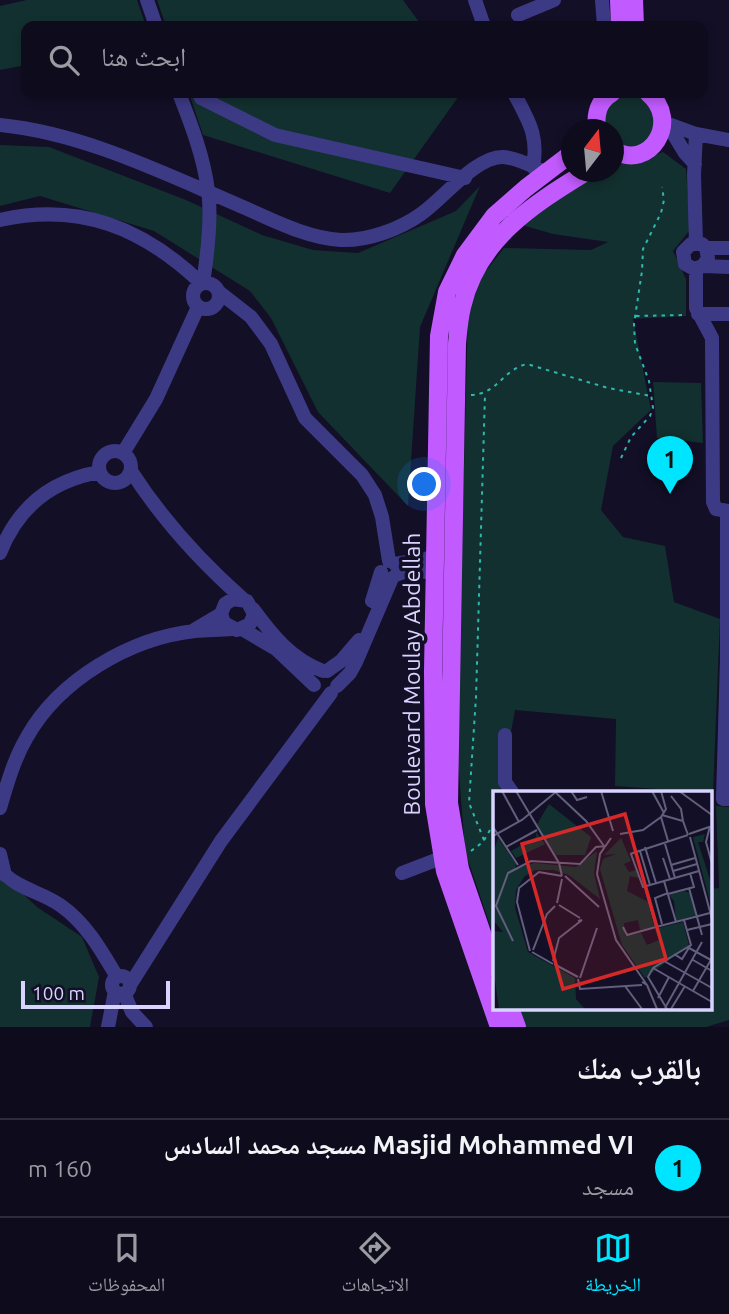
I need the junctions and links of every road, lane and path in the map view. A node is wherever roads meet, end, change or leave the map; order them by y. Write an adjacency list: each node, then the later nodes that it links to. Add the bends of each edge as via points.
1 (147, 0): 8 (street)
2 (475, 0): 9 (street)
3 (554, 0): 7 (street)
4 (602, 0): 10 (street)
5 (619, 0): 11 (main road)
6 (634, 0): 12 (main road)
7 (518, 15)
8 (154, 21)
9 (483, 21)
10 (604, 21)
11 (620, 21)
12 (635, 21)
13 (181, 98): 29 (street)
14 (201, 98): 26 (street, via 275,135)
15 (517, 98): 25 (street, via 531,125)
16 (604, 98): 18 (main road)
17 (653, 98): 20 (main road)
18 (596, 119)
19 (0, 125): 29 (street, via 67,138)
20 (676, 132): 21 (street); 22 (main road, via 636,154); 24 (street); 24 (street)
21 (729, 140)
22 (624, 153)
23 (561, 159): 25 (main road, Boulevard Moulay Abdellah)
24 (695, 164): 31 (street)
25 (540, 170): 26 (street, via 501,157 483,162); 49 (main road, Boulevard Moulay Abdellah, via 494,216 465,255 447,292 439,336)
26 (465, 177): 29 (street, via 395,229 342,240 304,233)
27 (571, 182): 40 (main road, Boulevard Moulay Abdellah, via 513,221 476,269 461,309)
28 (662, 187): 38 (path, via 662,213 643,249)
29 (209, 192): 35 (street)
30 (0, 220): 35 (street, via 59,213 105,221 156,246)
31 (701, 245): 32 (street); 33 (street, via 708,258); 33 (street, via 686,247 683,256 685,264)
32 (729, 248)
33 (699, 267): 34 (street); 36 (street)
34 (729, 267)
35 (208, 290): 42 (street, via 210,309 198,307 156,399); 50 (street, via 251,317 271,344 305,418 362,475 382,517)
36 (698, 314): 37 (street); 38 (path); 46 (street, via 712,338 713,502 716,509)
37 (729, 314)
38 (635, 316): 41 (path, via 635,344)
39 (485, 394): 40 (path); 41 (path, via 507,374 527,365); 64 (path, via 469,803)
40 (456, 395): 70 (main road, Boulevard Moulay Abdellah, via 449,803 460,869)
41 (652, 397): 43 (path, via 650,416 631,437)
42 (122, 453): 44 (street, via 107,453 100,461); 45 (street, via 129,458)
43 (621, 458)
44 (100, 472): 45 (street, via 106,480); 47 (street, via 76,476 42,495 15,523)
45 (125, 477): 51 (street)
46 (728, 511): 48 (street)
47 (0, 553)
48 (728, 560): 59 (street)
49 (435, 566): 50 (street); 67 (main road, Boulevard Moulay Abdellah, via 432,780)
50 (391, 570): 56 (street, via 358,642); 57 (street, via 350,673)
51 (213, 573): 52 (street); 53 (street)
52 (248, 604): 53 (street, via 233,599); 54 (street, via 253,619); 56 (street, via 294,656)
53 (223, 609): 54 (street, via 224,623); 55 (street)
54 (237, 629): 55 (street); 57 (street, via 276,649)
55 (193, 631): 62 (street, via 121,654 67,688 28,735)
56 (325, 671): 57 (street, via 316,674); 57 (street, via 335,675)
57 (325, 689): 71 (street, via 311,722 221,841 142,967)
58 (505, 735): 60 (street, via 505,782)
59 (727, 735): 61 (street)
60 (511, 791)
61 (721, 799)
62 (0, 808)
63 (493, 826): 64 (path)
64 (484, 840): 66 (path)
65 (0, 854): 68 (street)
66 (466, 854)
67 (441, 858): 69 (street); 75 (main road, Boulevard Moulay Abdellah)
68 (2, 872): 71 (street, via 18,885 59,904 79,921)
69 (402, 873)
70 (493, 962)
71 (121, 984): 73 (street); 74 (street, via 132,1012)
72 (511, 1010): 76 (main road)
73 (108, 1027)
74 (146, 1027)
75 (499, 1027)
76 (517, 1027)

